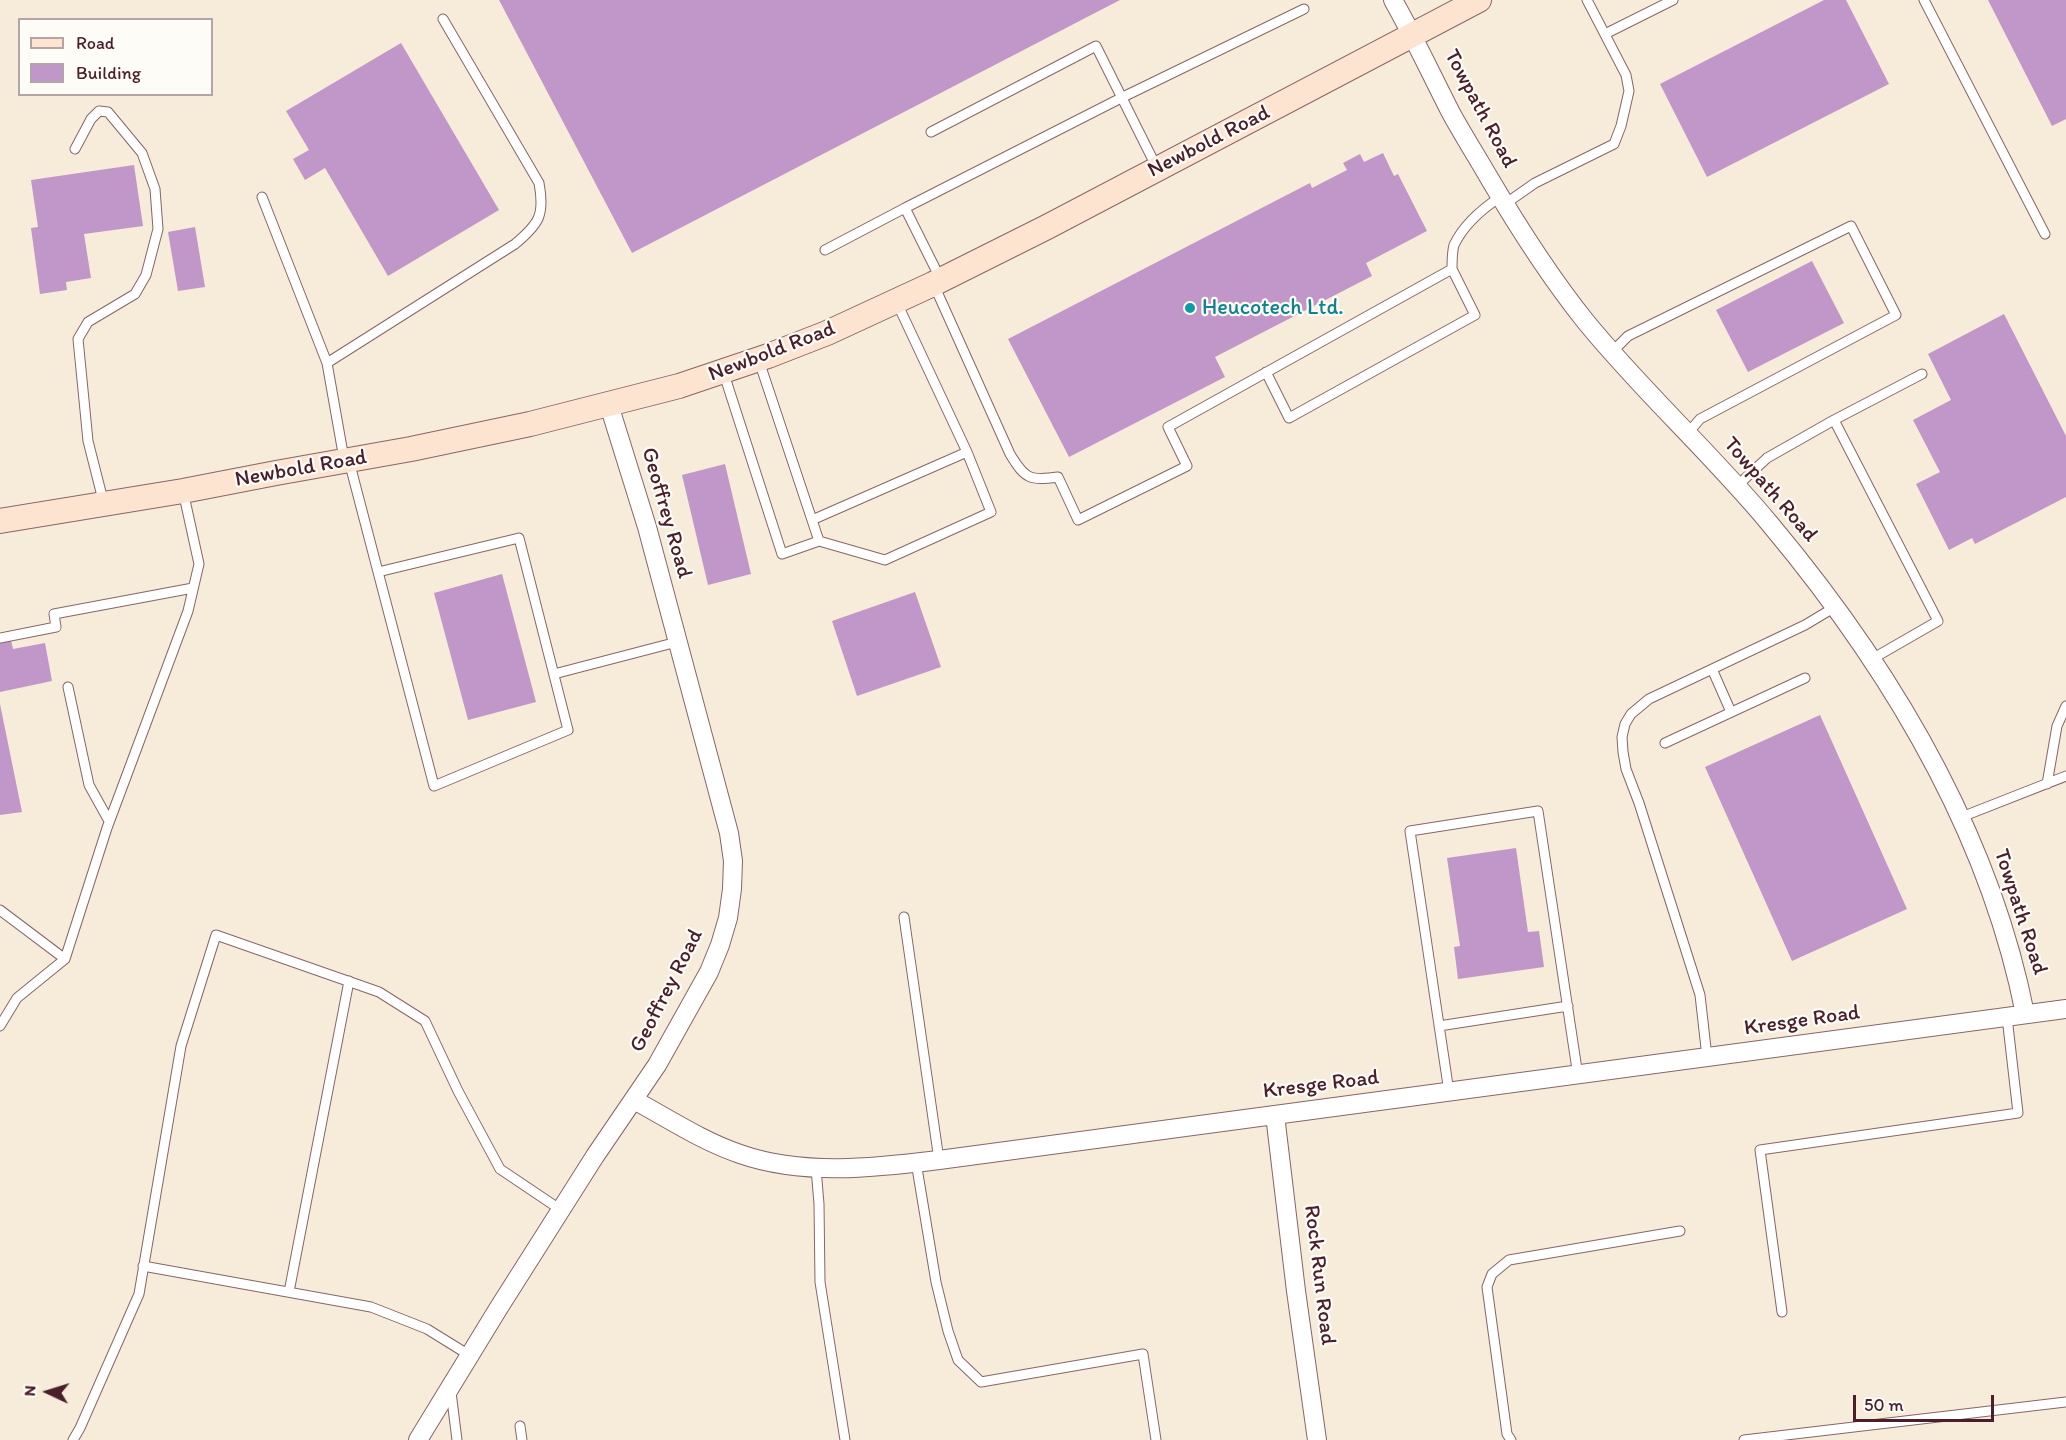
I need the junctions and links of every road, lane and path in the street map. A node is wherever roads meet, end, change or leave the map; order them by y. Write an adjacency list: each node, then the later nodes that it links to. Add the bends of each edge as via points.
1 (1393, 0): 8 (street, Towpath Road)
2 (1479, 0): 8 (main road, Newbold Road)
3 (1587, 0): 9 (lane)
4 (1673, 0): 9 (lane)
5 (1924, 0): 17 (lane)
6 (1304, 9): 10 (lane)
7 (443, 19): 24 (lane, via 539,183 543,201 540,217 515,244)
8 (1413, 34): 13 (main road, Newbold Road); 15 (street, Towpath Road, via 1452,115)
9 (1605, 34): 15 (lane, via 1626,75 1629,91 1614,144)
10 (1123, 97): 11 (lane, via 1096,46); 13 (lane); 16 (lane)
11 (931, 132)
12 (75, 149): 35 (lane, via 91,119 99,111 108,112 142,153 155,189 158,229 146,275 135,294 88,322 78,339 88,441)
13 (1158, 168): 20 (main road, Newbold Road)
14 (261, 197): 24 (lane)
15 (1502, 200): 19 (lane, via 1484,208 1464,228 1453,247); 22 (street, Towpath Road, via 1551,277)
16 (905, 208): 18 (lane); 20 (lane)
17 (2045, 234)
18 (825, 250)
19 (1452, 269): 26 (lane); 26 (lane, via 1475,315 1289,418)
20 (938, 282): 21 (main road, Newbold Road); 26 (lane, via 1010,454 1028,476 1038,480 1058,477 1078,520 1187,466 1168,427)
21 (896, 302): 23 (main road, Newbold Road); 31 (lane)
22 (1612, 352): 30 (street, Towpath Road); 30 (lane, via 1628,336 1851,226 1896,315 1700,419)
23 (759, 359): 25 (main road, Newbold Road); 36 (lane)
24 (327, 363): 32 (lane)
25 (723, 371): 28 (main road, Newbold Road); 38 (lane, via 782,554)
26 (1266, 372)
27 (1922, 374): 29 (lane)
28 (609, 405): 32 (main road, Newbold Road); 43 (street, Geoffrey Road)
29 (1834, 420): 33 (lane, via 1767,458); 44 (lane, via 1938,621)
30 (1688, 433): 33 (street, Towpath Road)
31 (967, 452): 36 (lane); 38 (lane, via 991,512 885,560)
32 (347, 461): 34 (main road, Newbold Road); 39 (lane)
33 (1737, 486): 41 (street, Towpath Road)
34 (183, 492): 35 (main road, Newbold Road); 40 (lane, via 199,564)
35 (104, 504): 37 (main road, Newbold Road)
36 (812, 520): 38 (lane)
37 (0, 521)
38 (819, 540)
39 (378, 572): 46 (lane, via 519,538); 46 (lane, via 434,786 568,730)
40 (193, 588): 42 (lane, via 54,614 56,627); 55 (lane, via 188,612)
41 (1835, 607): 44 (street, Towpath Road); 45 (lane)
42 (0, 638)
43 (678, 642): 46 (lane); 69 (street, Geoffrey Road, via 729,833 732,890 728,918 709,972)
44 (1872, 659): 54 (street, Towpath Road, via 1940,776)
45 (1712, 669): 50 (lane); 66 (lane, via 1639,706 1631,714 1622,737 1626,770 1700,995)
46 (554, 674)
47 (1805, 678): 50 (lane)
48 (68, 687): 55 (lane, via 89,785)
49 (2066, 706): 53 (lane, via 2057,726)
50 (1731, 712): 51 (lane)
51 (1665, 743)
52 (2066, 776): 53 (lane)
53 (2047, 784): 54 (lane)
54 (1959, 818): 62 (street, Towpath Road, via 1996,903)
55 (109, 821): 58 (lane)
56 (0, 910): 58 (lane)
57 (904, 917): 71 (lane)
58 (65, 959): 64 (lane, via 17,998)
59 (349, 981): 74 (lane, via 379,992 425,1021 500,1169); 76 (lane, via 216,935 181,1046); 77 (lane)
60 (1568, 1006): 65 (lane); 65 (lane, via 1538,811 1410,831); 67 (lane)
61 (2066, 1009): 62 (street, Kresge Road)
62 (2025, 1014): 63 (street, Kresge Road)
63 (2007, 1017): 66 (street, Kresge Road); 78 (lane, via 2018,1113 1760,1150)
64 (0, 1026)
65 (1439, 1026): 68 (lane)
66 (1707, 1058): 67 (street, Kresge Road)
67 (1578, 1076): 68 (street, Kresge Road)
68 (1449, 1092): 70 (street, Kresge Road)
69 (634, 1100): 73 (street, Kresge Road, via 740,1155); 74 (street, Geoffrey Road)
70 (1275, 1115): 71 (street, Kresge Road); 89 (street, Rock Run Road)
71 (939, 1160): 72 (street, Kresge Road)
72 (916, 1162): 73 (street, Kresge Road); 88 (lane, via 936,1282 958,1360 981,1383 1143,1354)
73 (816, 1168): 87 (lane, via 820,1282)
74 (561, 1210): 79 (street, Geoffrey Road)
75 (1680, 1231): 90 (lane, via 1509,1260 1492,1274 1487,1287 1507,1434)
76 (143, 1266): 77 (lane); 83 (lane, via 139,1294)
77 (289, 1292): 79 (lane, via 371,1307 427,1329)
78 (1782, 1312)
79 (469, 1355): 80 (street, Geoffrey Road)
80 (450, 1386): 84 (street, Geoffrey Road); 85 (lane)
81 (2066, 1402): 91 (lane)
82 (520, 1426): 86 (lane)
83 (72, 1440)
84 (418, 1440)
85 (457, 1440)
86 (522, 1440)
87 (845, 1440)
88 (1156, 1440)
89 (1317, 1440)
90 (1511, 1440)
91 (1744, 1440)

